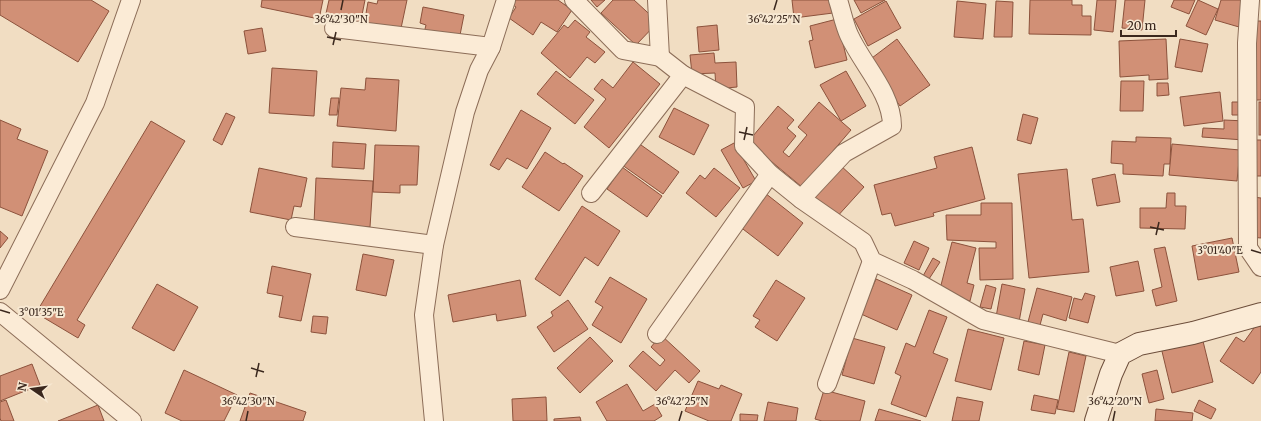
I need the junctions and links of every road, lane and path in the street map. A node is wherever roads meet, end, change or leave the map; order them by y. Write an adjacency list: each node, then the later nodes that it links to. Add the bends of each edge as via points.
1 (131, 0): 18 (street, via 95,103)
2 (506, 0): 8 (street)
3 (574, 0): 9 (street, via 623,50)
4 (657, 0): 9 (street)
5 (838, 0): 13 (street, via 849,36 886,100 892,117 892,126 844,152)
6 (1250, 0): 17 (street, via 1247,43 1248,248)
7 (334, 28): 8 (street)
8 (491, 47): 15 (street, via 479,70 465,112)
9 (660, 57): 10 (street)
10 (682, 75): 11 (street, via 745,107 744,146); 12 (street)
11 (770, 174): 13 (street); 21 (street)
12 (591, 193)
13 (801, 199): 16 (street, via 862,242)
14 (295, 227): 15 (street)
15 (434, 245): 25 (street, via 424,315)
16 (872, 261): 22 (street, via 913,280 983,320); 23 (street)
17 (1261, 267)
18 (0, 290)
19 (0, 312): 24 (street)
20 (1261, 314): 22 (street, via 1193,333 1139,344)
21 (656, 334)
22 (1120, 354): 26 (street)
23 (827, 384)
24 (132, 421)
25 (434, 421)
26 (1096, 421)

